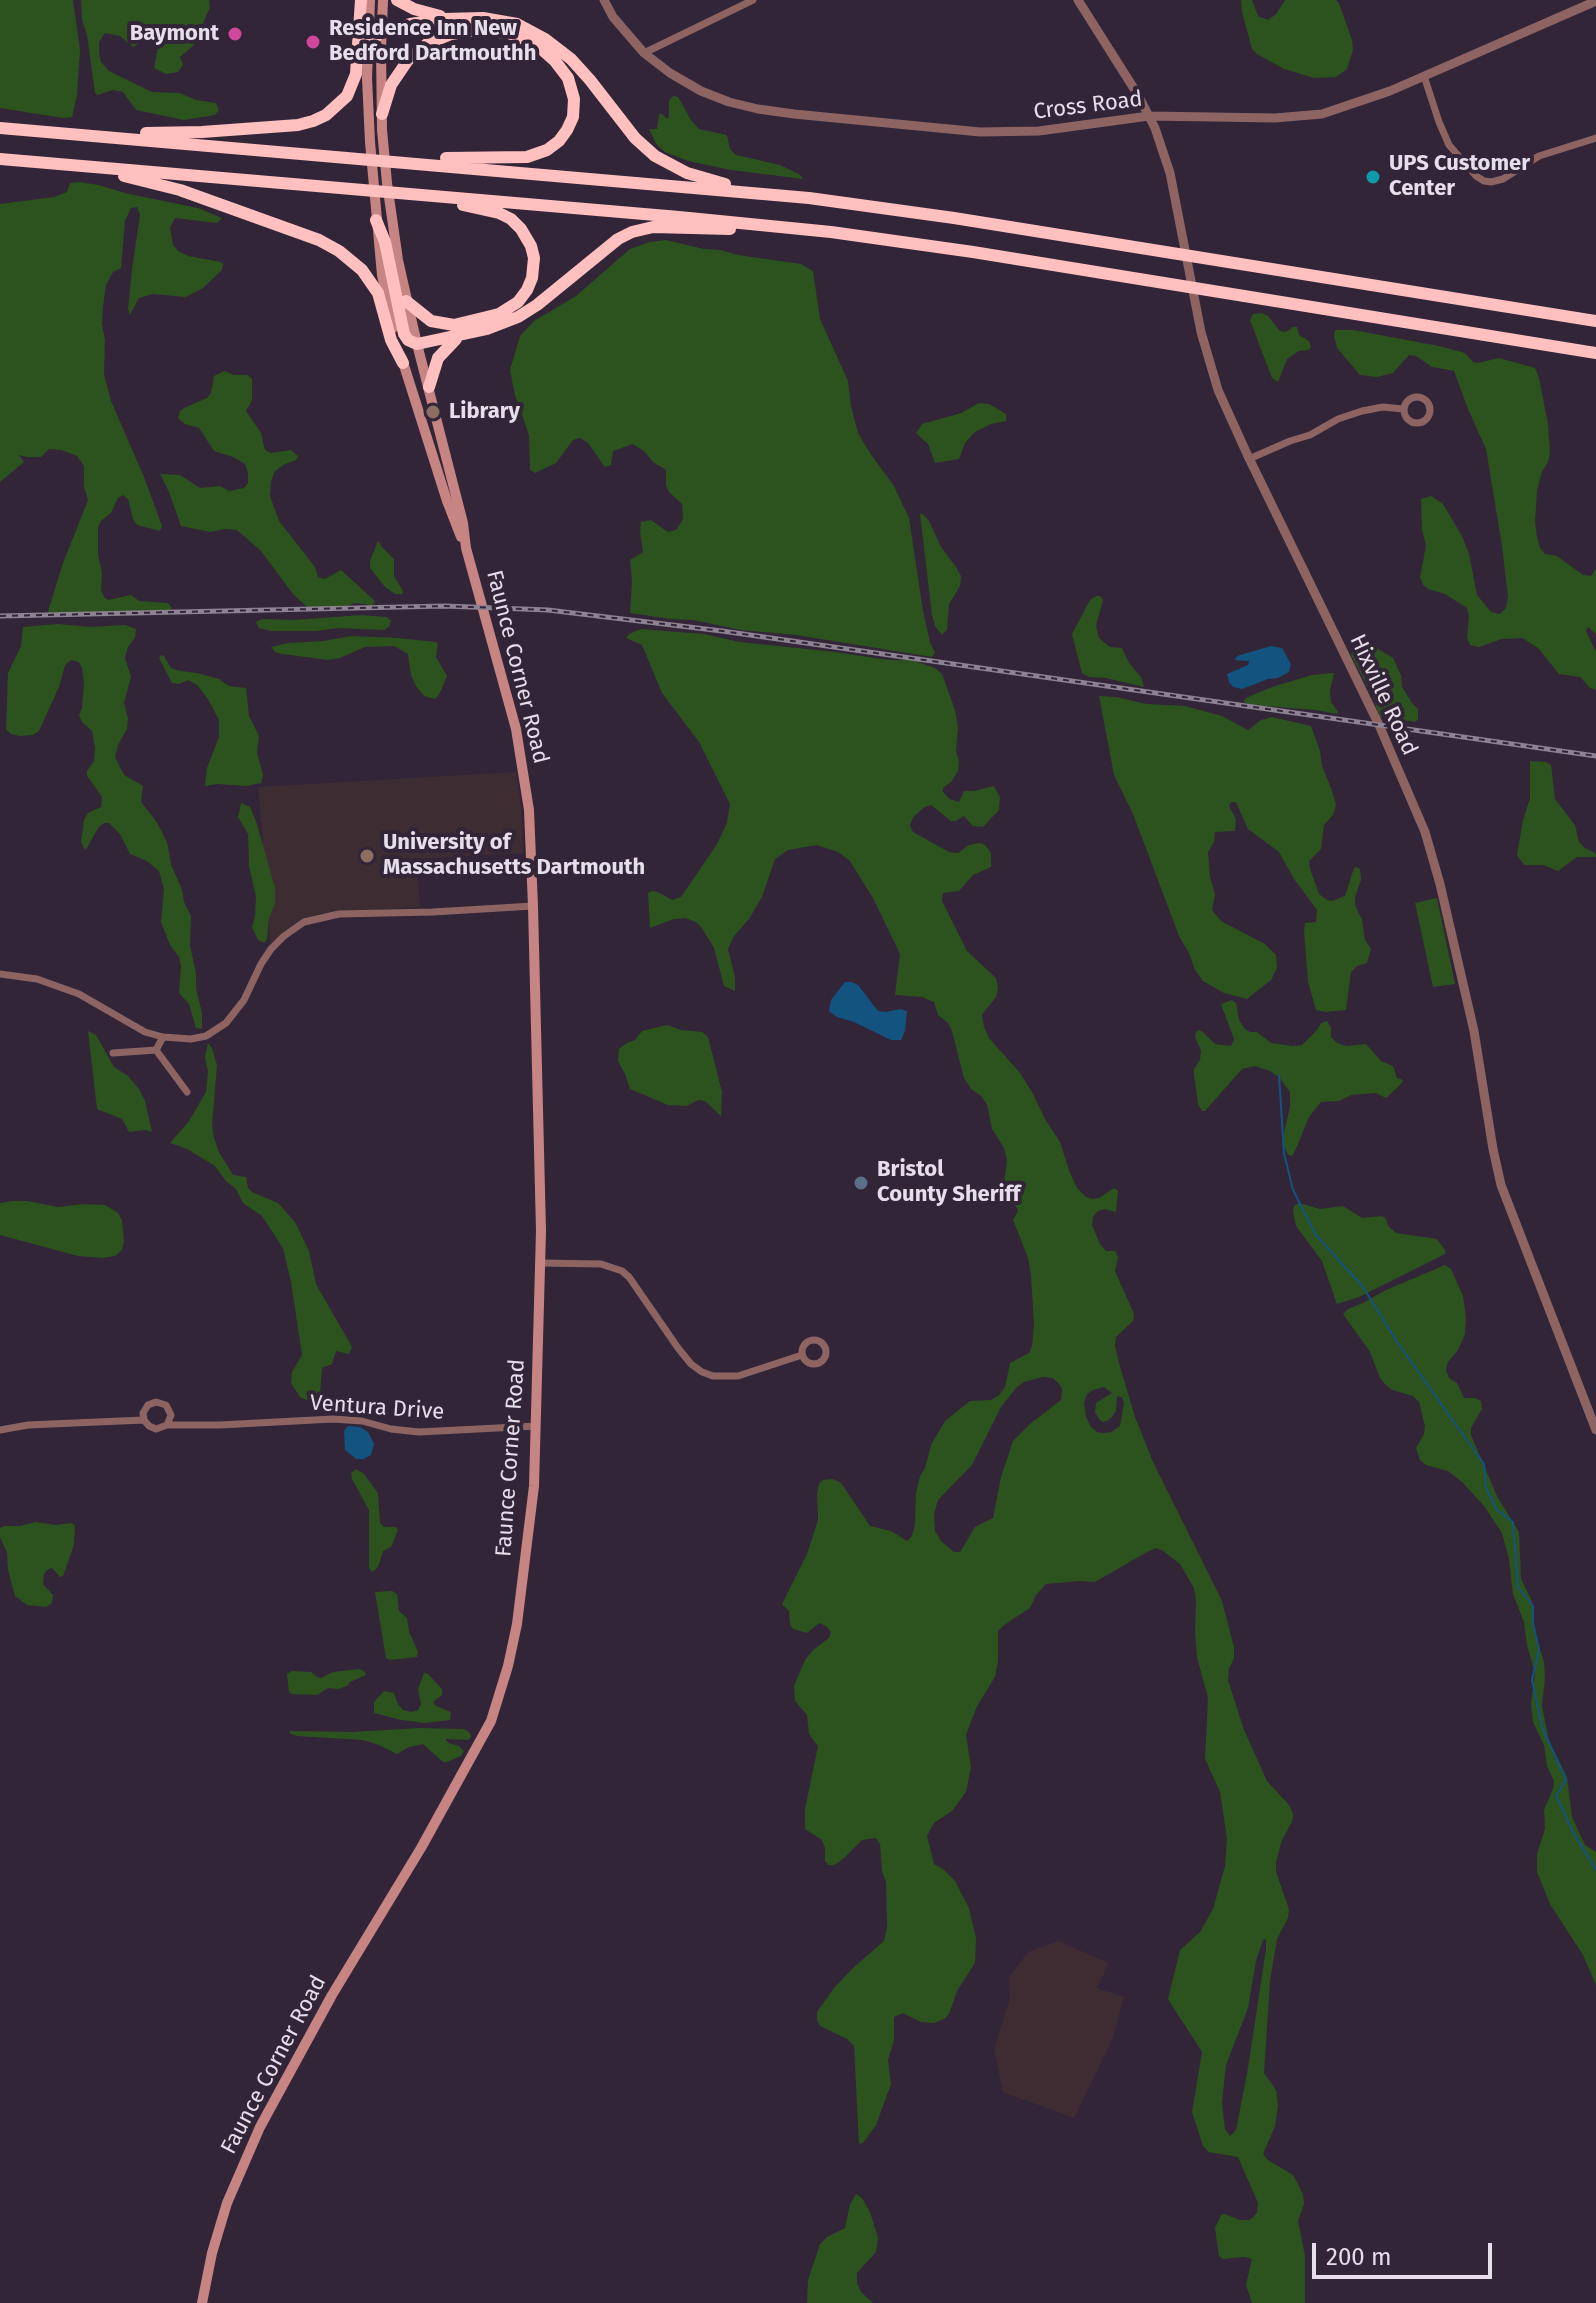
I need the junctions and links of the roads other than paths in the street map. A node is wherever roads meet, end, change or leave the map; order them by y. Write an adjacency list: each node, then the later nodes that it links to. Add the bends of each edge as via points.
1 (361, 0): 17 (highway, via 354,82 337,107 319,119 245,129)
2 (370, 0): 11 (main road, Faunce Corner Road)
3 (383, 0): 10 (main road, Faunce Corner Road)
4 (397, 0): 9 (highway, via 421,12)
5 (604, 0): 12 (street, Cross Road)
6 (753, 0): 12 (street)
7 (1078, 0): 15 (street, Hixville Road)
8 (1596, 1): 13 (street, Cross Road)
9 (455, 18): 10 (highway); 23 (highway, via 500,20 536,33 578,66 655,156 687,173)
10 (381, 31): 11 (highway); 14 (main road, Faunce Corner Road)
11 (367, 51): 24 (main road, Faunce Corner Road)
12 (644, 53): 15 (street, Cross Road, via 701,91 794,114 980,132 1039,131)
13 (1424, 76): 15 (street, Cross Road, via 1344,108 1300,117); 18 (street, via 1449,145 1484,181 1503,179 1539,156)
14 (382, 114): 20 (highway, via 394,79 413,54 435,40 468,30 501,31 537,45 559,66 573,92 567,130 540,153 513,159); 26 (main road, Faunce Corner Road, via 390,210)
15 (1149, 116): 34 (street, Hixville Road, via 1165,154 1215,381)
16 (0, 128): 17 (highway)
17 (91, 136): 20 (highway)
18 (1596, 138)
19 (0, 159): 21 (highway)
20 (394, 161): 23 (highway)
21 (78, 165): 22 (highway); 31 (highway, via 180,190 333,246 374,287)
22 (409, 194): 25 (highway); 26 (highway, via 505,216 525,234 534,265 523,296 491,317 442,325)
23 (759, 194): 27 (highway, via 954,218)
24 (376, 215): 29 (highway, via 404,334); 31 (main road, Faunce Corner Road, via 386,297)
25 (801, 229): 28 (highway, via 653,227 632,232 518,317); 30 (highway)
26 (406, 301): 29 (main road, Faunce Corner Road)
27 (1596, 321)
28 (459, 336): 29 (highway); 32 (highway, via 438,358)
29 (417, 344): 32 (main road, Faunce Corner Road)
30 (1596, 353)
31 (403, 363): 36 (main road, Faunce Corner Road)
32 (429, 387): 35 (main road, Faunce Corner Road)
33 (1403, 409): 34 (street, via 1362,411)
34 (1249, 459): 47 (street, Hixville Road, via 1373,712 1425,832 1471,1017 1501,1185)
35 (447, 464): 36 (main road); 37 (main road, Faunce Corner Road)
36 (436, 469): 37 (main road, Faunce Corner Road)
37 (466, 548): 38 (main road, Faunce Corner Road, via 521,750)
38 (533, 906): 40 (street, via 315,918 271,949 238,1009 219,1029 199,1038); 44 (main road, Faunce Corner Road)
39 (0, 974): 40 (street, via 37,979 79,994)
40 (163, 1037): 41 (street)
41 (156, 1050): 42 (street); 43 (street)
42 (113, 1053)
43 (187, 1092)
44 (540, 1263): 45 (street, via 601,1264 622,1271 702,1372 738,1376); 50 (main road, Faunce Corner Road)
45 (802, 1355)
46 (1596, 1401): 47 (street)
47 (1585, 1404): 52 (street, Hixville Road)
48 (144, 1420): 49 (street, Ventura Drive, via 152,1428); 49 (street, Ventura Drive, via 148,1405 159,1402 169,1410); 51 (street, Ventura Drive)
49 (167, 1425): 50 (street, Ventura Drive, via 333,1419 419,1432)
50 (536, 1426): 53 (main road, Faunce Corner Road, via 519,1614 491,1721 260,2127 227,2203)
51 (0, 1430)
52 (1596, 1430)
53 (202, 2303)

